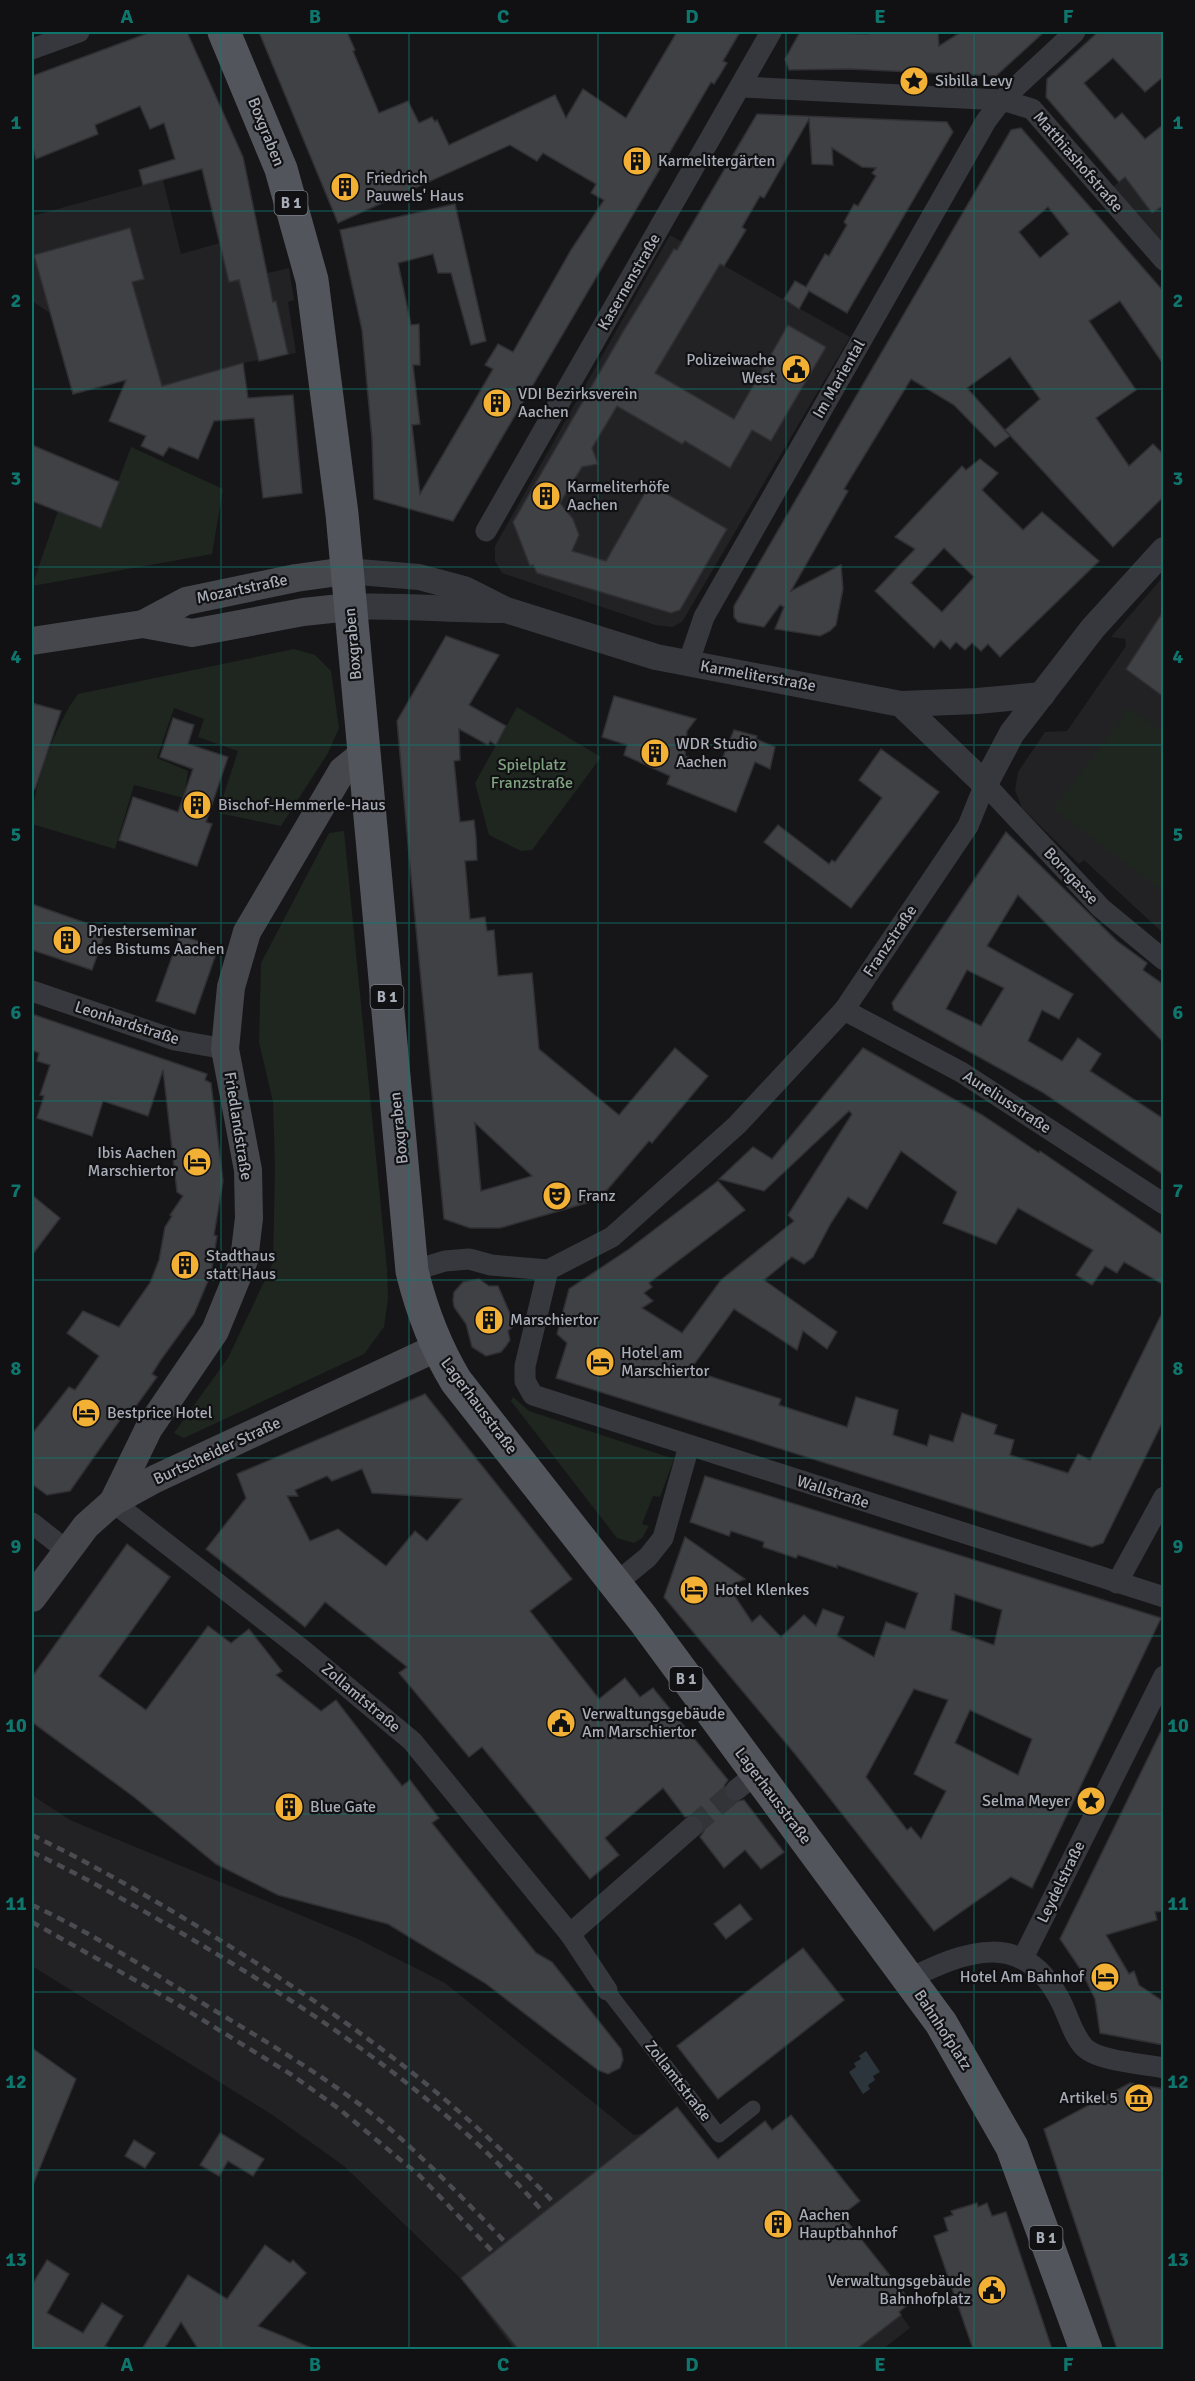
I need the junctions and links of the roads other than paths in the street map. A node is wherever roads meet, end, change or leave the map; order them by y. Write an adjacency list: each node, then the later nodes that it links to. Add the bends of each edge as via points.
1 (78, 32): 5 (street)
2 (224, 32): 11 (main road, Boxgraben / B 1, via 281,169 312,279)
3 (771, 32): 6 (street, Kasernenstraße)
4 (1075, 32): 7 (street)
5 (32, 49)
6 (742, 87): 7 (street, Matthiashofstraße); 9 (street, Kasernenstraße)
7 (1002, 100): 8 (street, Matthiashofstraße, via 1032,109); 16 (street, Im Mariental, via 986,121 772,493 704,617)
8 (1164, 260)
9 (486, 531)
10 (1164, 550): 17 (street, Franzstraße, via 1093,628)
11 (346, 571): 12 (main road, Boxgraben / B 1); 13 (street, Karmeliterstraße, via 419,577 464,589); 14 (main road, Mozartstraße, via 186,601)
12 (350, 607): 13 (street, Karmeliterstraße); 14 (main road, Mozartstraße, via 192,633); 19 (main road, Boxgraben / B 1)
13 (506, 610): 16 (street, Karmeliterstraße)
14 (143, 624): 15 (main road, Mozartstraße)
15 (32, 641)
16 (688, 664): 18 (street, Karmeliterstraße)
17 (1042, 695): 18 (street, Karmeliterstraße); 20 (street, Franzstraße, via 1012,733)
18 (901, 704): 20 (street)
19 (363, 754): 24 (main road, Friedlandstraße, via 342,771 247,932 231,987); 27 (main road, Boxgraben / B 1)
20 (985, 784): 21 (street, Borngasse, via 1101,908); 23 (street, Franzstraße, via 968,826)
21 (1164, 960)
22 (32, 991): 24 (street, Leonhardstraße, via 175,1040)
23 (844, 1010): 25 (street, Aureliusstraße, via 961,1072); 26 (street, Franzstraße, via 737,1125 612,1237)
24 (225, 1049): 31 (main road, Friedlandstraße, via 248,1170 249,1218 244,1260 215,1331 149,1428)
25 (1164, 1204)
26 (548, 1270): 27 (street, via 469,1259); 29 (street, Wallstraße, via 525,1366 525,1381 533,1395)
27 (412, 1271): 28 (main road, Lagerhausstraße / B 1)
28 (436, 1348): 31 (main road, Burtscheider Straße); 35 (main road, Lagerhausstraße / B 1, via 456,1381)
29 (689, 1446): 34 (street, Wallstraße); 35 (street, via 663,1538 648,1557)
30 (1164, 1497): 34 (street)
31 (113, 1502): 33 (main road, Burtscheider Straße); 40 (street, Zollamtstraße, via 412,1741)
32 (32, 1523): 33 (street)
33 (66, 1550): 37 (main road, Burtscheider Straße)
34 (1117, 1583): 36 (street, Wallstraße)
35 (615, 1584): 42 (main road, Lagerhausstraße / B 1, via 746,1782)
36 (1164, 1597)
37 (32, 1598)
38 (1164, 1676): 41 (street, Leydelstraße)
39 (692, 1827): 40 (street)
40 (570, 1934): 43 (street, Zollamtstraße)
41 (1023, 1958): 42 (street, Bahnhofplatz, via 987,1952 963,1955); 44 (street, Bahnhofplatz, via 1043,1972 1085,2048 1097,2055)
42 (909, 1979): 46 (main road, Bahnhofplatz / B 1, via 941,2023 1003,2128)
43 (608, 1990): 45 (street, Zollamtstraße, via 719,2135)
44 (1164, 2068)
45 (753, 2108)
46 (1086, 2349)

